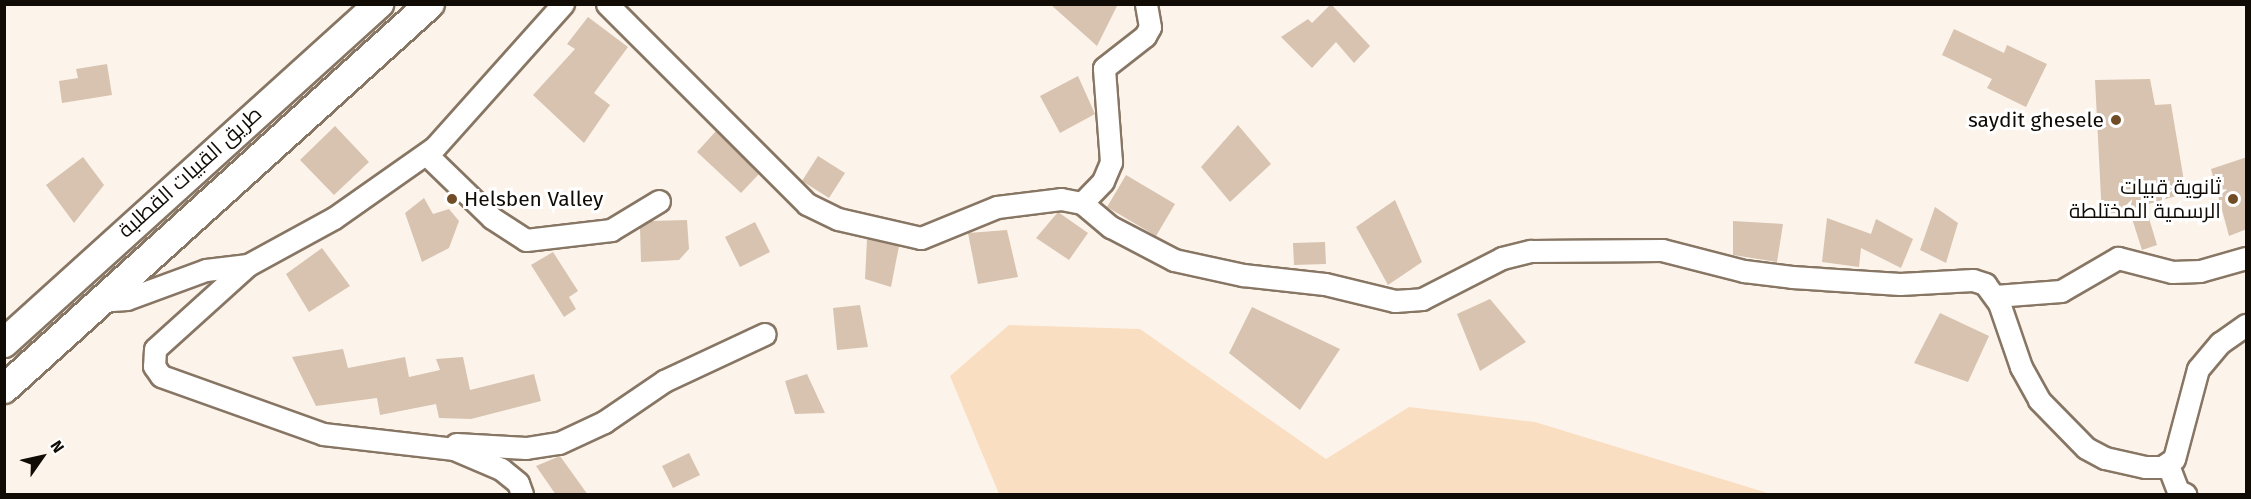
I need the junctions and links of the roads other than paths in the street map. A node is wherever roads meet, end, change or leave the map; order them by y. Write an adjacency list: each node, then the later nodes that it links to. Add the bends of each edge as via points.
1 (379, 4): 15 (main road, طريق القبيات القطلبة)
2 (430, 4): 12 (main road)
3 (563, 4): 6 (street, via 467,116)
4 (607, 4): 8 (street, via 807,204 831,216 921,238 997,207 1038,199)
5 (1146, 4): 8 (street, via 1150,27 1145,36 1104,68 1111,162 1103,181)
6 (426, 154): 7 (street, via 492,218 526,240 611,230); 10 (street, via 334,218)
7 (659, 201)
8 (1082, 203): 11 (street, via 1111,227 1174,260 1243,275 1325,284 1395,301 1422,299 1517,254 1640,249 1792,277 1900,284 1973,280 1985,284)
9 (2247, 258): 11 (street, via 2208,270 2172,272 2118,258 2061,291)
10 (248, 265): 12 (street, via 206,270 127,299); 17 (street, via 159,343 153,359 161,376 323,434)
11 (1995, 296): 18 (street, via 2030,386 2074,437 2104,458 2145,467)
12 (97, 301): 16 (main road)
13 (2247, 325): 18 (street, via 2220,343 2198,369 2182,422 2178,453)
14 (765, 334): 17 (street, via 664,381 604,422 559,443 526,447)
15 (4, 343)
16 (4, 388)
17 (432, 443): 20 (street, via 501,469 518,483)
18 (2168, 465): 19 (street)
19 (2179, 493)
20 (522, 495)

